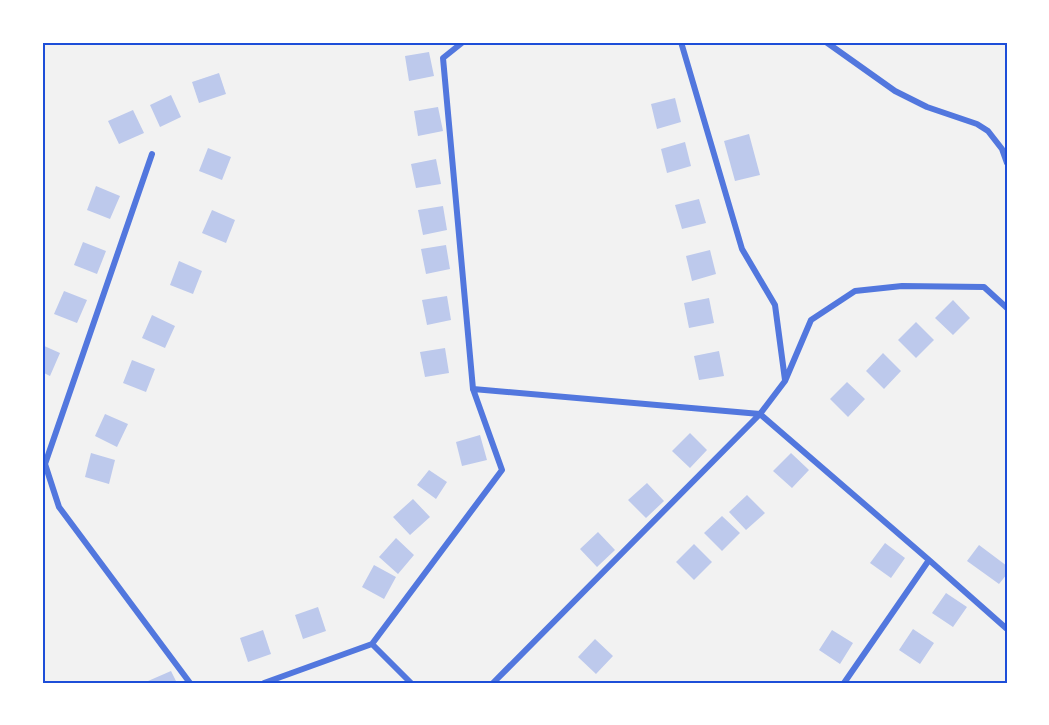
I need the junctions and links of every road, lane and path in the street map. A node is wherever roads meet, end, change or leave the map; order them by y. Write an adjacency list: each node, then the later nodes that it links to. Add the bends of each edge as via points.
1 (463, 42): 8 (street, via 443,58)
2 (681, 42): 7 (street, via 742,249 775,305)
3 (826, 42): 5 (street, via 895,91 988,131)
4 (152, 154): 13 (street, via 45,464 59,507)
5 (1007, 163)
6 (1007, 308): 7 (street, via 984,287 902,286 855,291 811,320)
7 (785, 381): 9 (street)
8 (473, 389): 9 (street); 12 (street, via 502,470)
9 (760, 414): 10 (street); 16 (street)
10 (929, 560): 11 (street); 17 (street)
11 (1007, 630)
12 (372, 644): 14 (street); 15 (street)
13 (190, 683)
14 (264, 683)
15 (411, 683)
16 (494, 683)
17 (844, 683)

